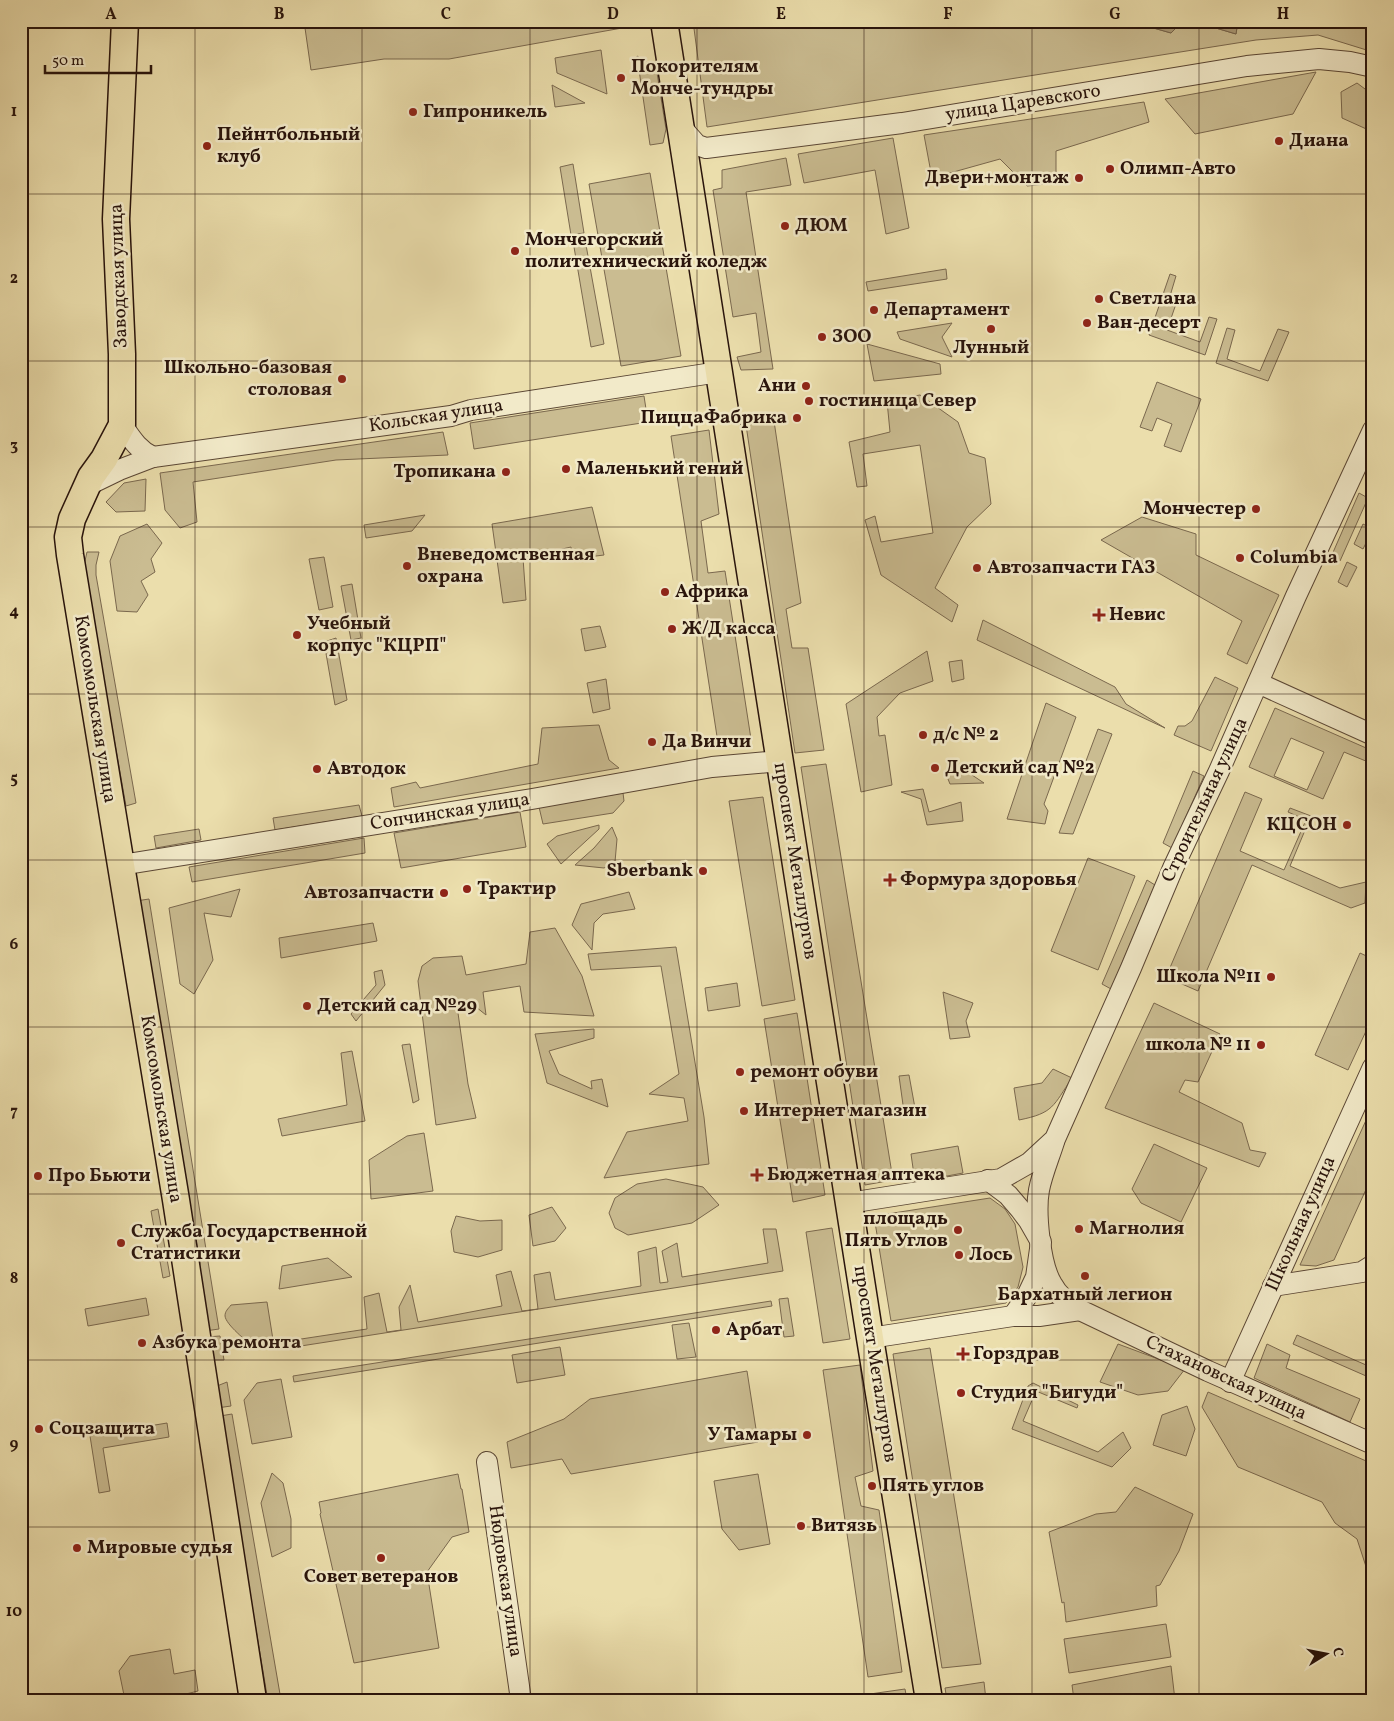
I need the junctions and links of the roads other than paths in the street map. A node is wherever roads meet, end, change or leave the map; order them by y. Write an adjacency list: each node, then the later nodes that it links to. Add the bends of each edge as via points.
1 (125, 21): 8 (main road, Заводская улица, via 116,219)
2 (664, 21): 4 (main road, проспект Металлургов)
3 (1373, 67): 5 (street, улица Царевского, via 1319,59 1280,62 902,123)
4 (681, 127): 5 (street, via 696,145); 6 (main road, проспект Металлургов)
5 (706, 148): 6 (street, via 697,154)
6 (688, 178): 7 (main road, проспект Металлургов)
7 (719, 372): 10 (street, Кольская улица, via 450,416); 15 (main road, проспект Металлургов)
8 (122, 425): 10 (street, via 135,445); 11 (main road, Заводская улица)
9 (1373, 430): 13 (street, Строительная улица)
10 (153, 458): 11 (street, Кольская улица)
11 (86, 486): 12 (main road, Заводская улица)
12 (72, 519): 16 (main road, Комсомольская улица, via 68,537 70,556)
13 (1258, 683): 14 (street); 18 (street, Строительная улица, via 1172,868)
14 (1373, 735)
15 (780, 761): 16 (street, Сопчинская улица, via 712,767); 20 (main road, проспект Металлургов)
16 (121, 864): 30 (main road, Комсомольская улица)
17 (1373, 1067): 23 (street, Школьная улица)
18 (1055, 1139): 19 (street, Строительная улица, via 1029,1163 1001,1179); 21 (street, via 1036,1208)
19 (988, 1180): 20 (street); 21 (street, via 1020,1209)
20 (849, 1203): 26 (main road, проспект Металлургов)
21 (1041, 1242): 24 (street, via 1052,1286 1069,1304); 25 (street, via 1036,1277)
22 (1373, 1266): 23 (street, via 1362,1272)
23 (1273, 1286): 27 (street, Школьная улица)
24 (1080, 1310): 25 (street); 27 (street, Стахановская улица)
25 (1013, 1316): 26 (street)
26 (870, 1338): 32 (main road, проспект Металлургов)
27 (1230, 1382): 28 (street, Стахановская улица)
28 (1373, 1444)
29 (487, 1462): 31 (street, Нюдовская улица)
30 (253, 1700)
31 (521, 1700)
32 (929, 1700)

